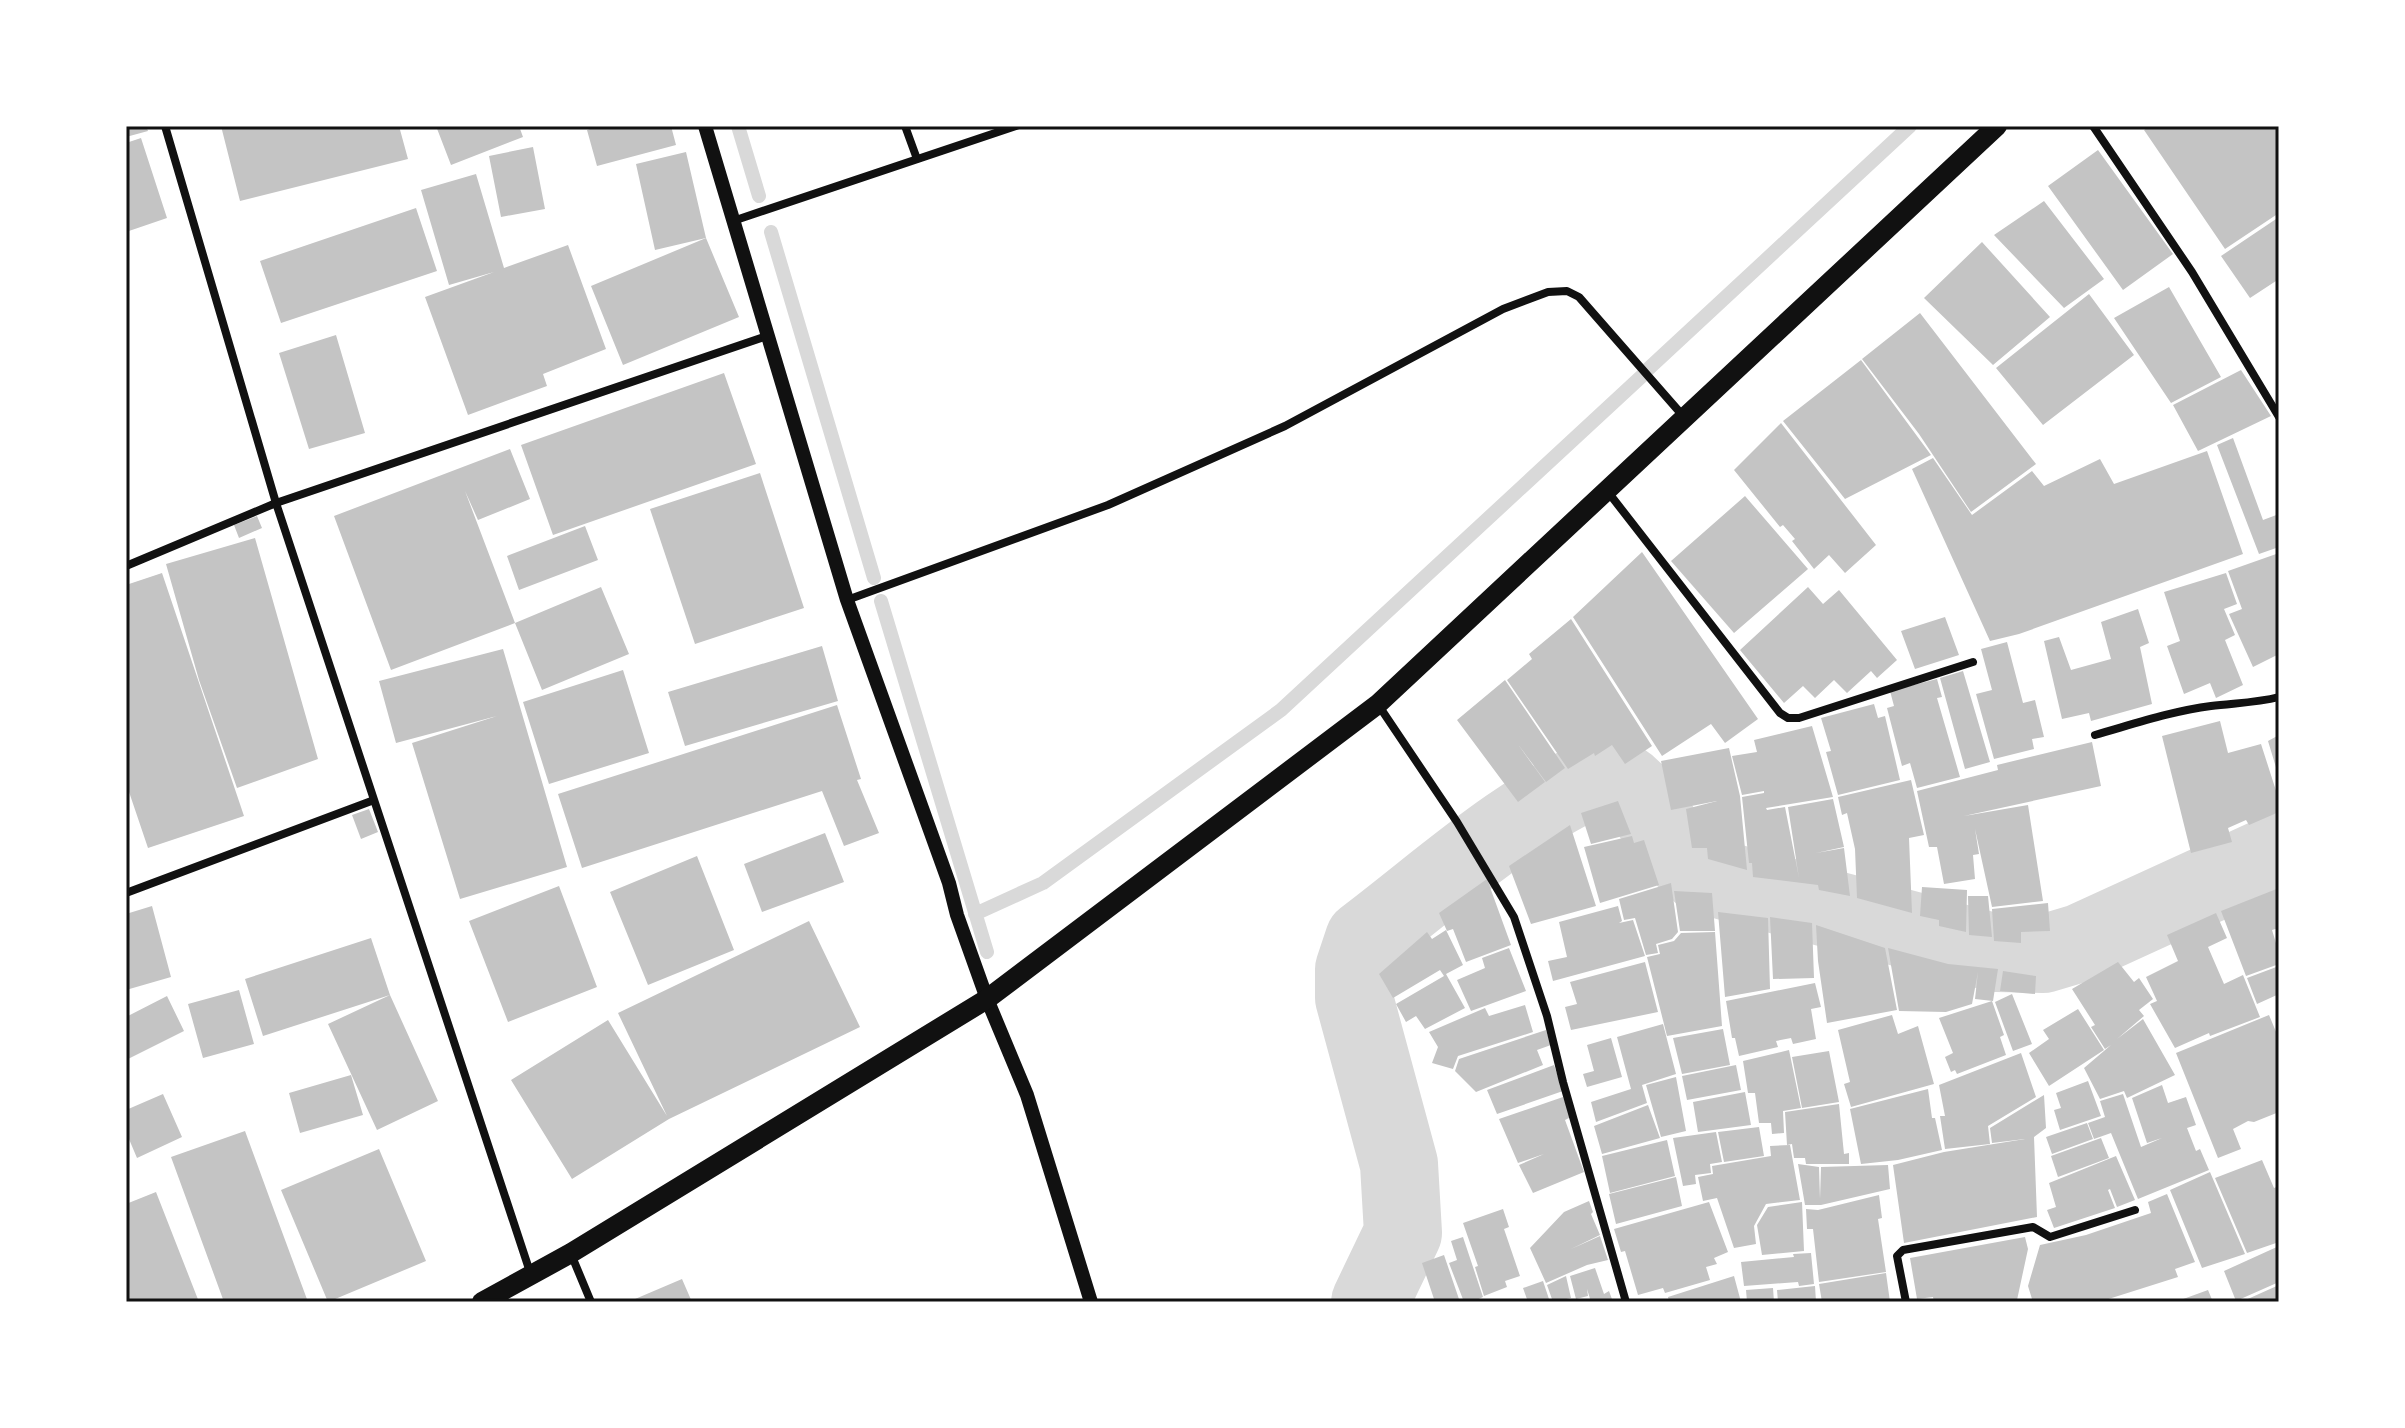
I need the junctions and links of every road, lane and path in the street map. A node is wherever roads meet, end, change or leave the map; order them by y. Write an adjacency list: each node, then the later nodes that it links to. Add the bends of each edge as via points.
1 (165, 126): 13 (street)
2 (705, 126): 8 (street)
3 (905, 126): 7 (street)
4 (1016, 126): 7 (street)
5 (1997, 126): 10 (main road)
6 (2093, 126): 11 (street, via 2192,272)
7 (917, 159): 8 (street)
8 (733, 221): 9 (street)
9 (767, 336): 13 (street); 15 (street)
10 (1685, 417): 12 (main road); 15 (street, via 1579,297 1567,291 1548,292 1503,309 1285,426 1108,505)
11 (2279, 417)
12 (1606, 491): 16 (street, via 1788,718); 18 (main road)
13 (276, 503): 14 (street); 20 (street)
14 (126, 566)
15 (847, 600): 22 (street)
16 (1973, 662)
17 (2279, 697): 19 (street, via 2174,713)
18 (1378, 704): 22 (main road); 29 (street, via 1514,917 1547,1016)
19 (2095, 735)
20 (374, 800): 21 (street); 25 (street)
21 (126, 893)
22 (987, 999): 24 (main road); 28 (street, via 1027,1095)
23 (2135, 1210): 30 (street, via 2050,1237 2033,1227 1903,1250 1897,1256)
24 (571, 1253): 25 (main road); 27 (street)
25 (531, 1276): 26 (main road)
26 (482, 1302)
27 (591, 1302)
28 (1091, 1302)
29 (1626, 1302)
30 (1906, 1302)

